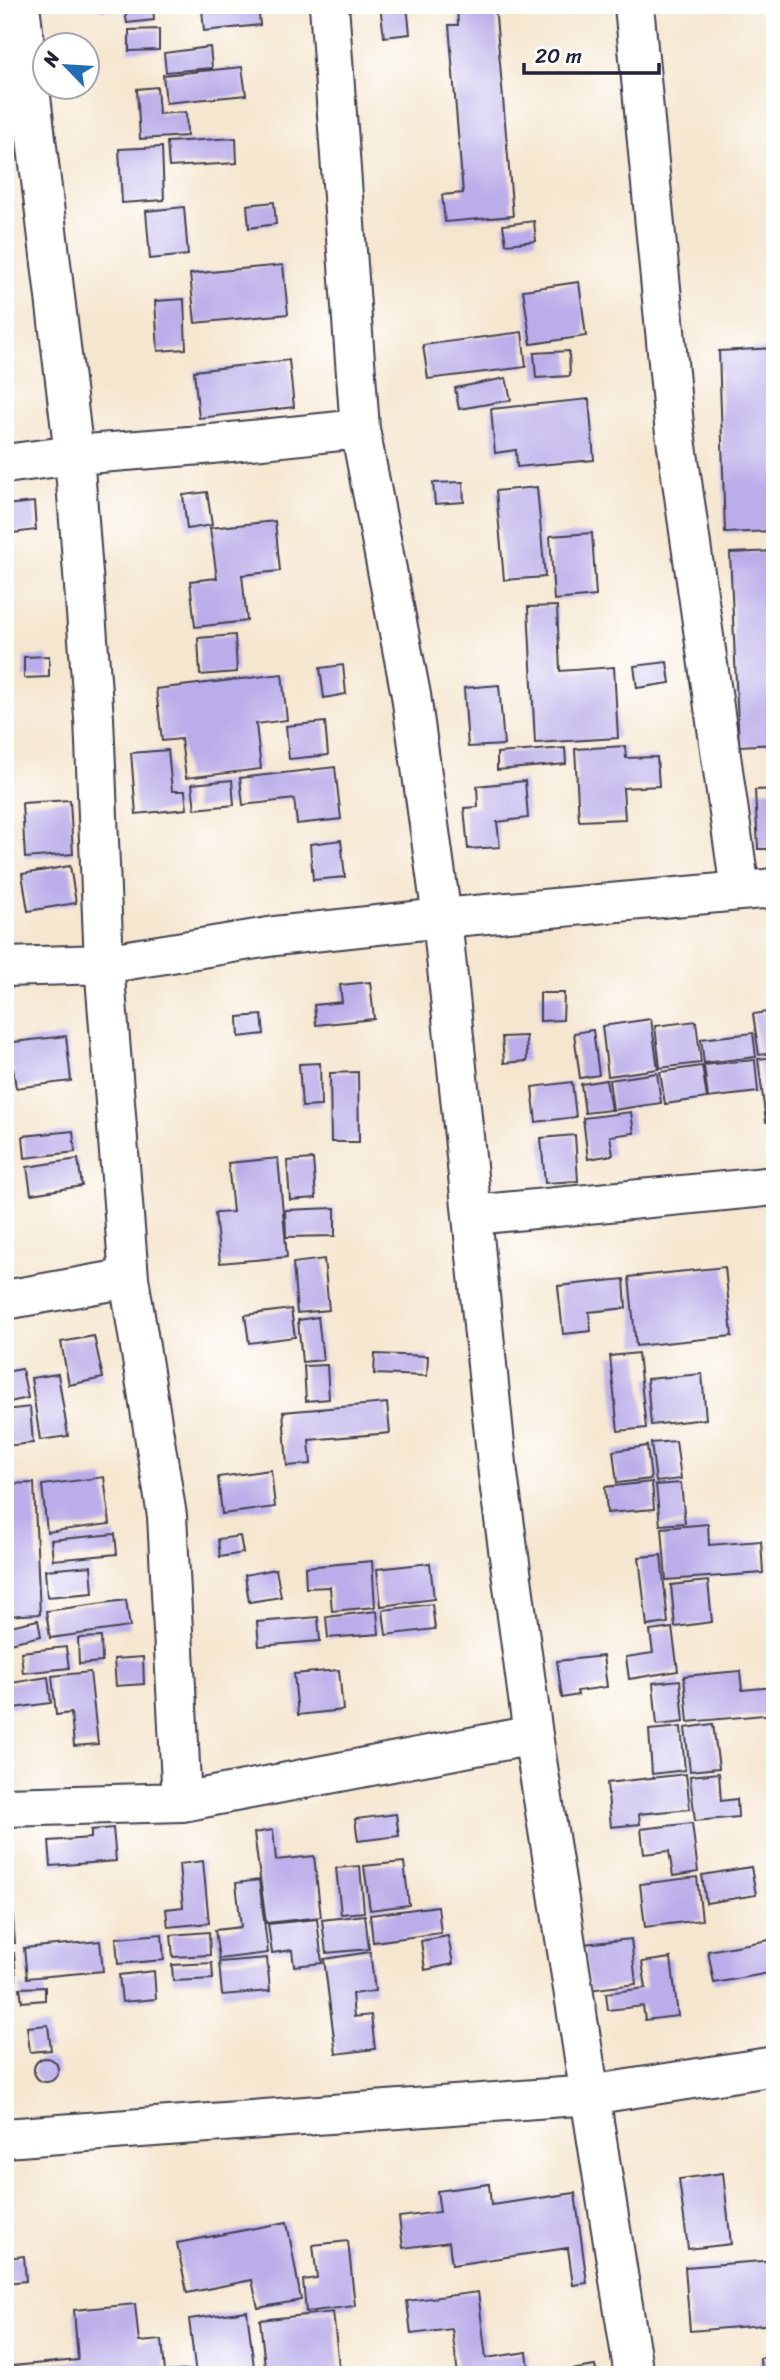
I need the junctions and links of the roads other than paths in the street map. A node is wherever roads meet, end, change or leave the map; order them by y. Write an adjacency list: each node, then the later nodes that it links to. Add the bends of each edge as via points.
1 (20, 5): 5 (street)
2 (329, 5): 4 (street)
3 (634, 5): 7 (street, via 674,425)
4 (360, 429): 5 (street); 8 (street, via 411,695)
5 (74, 455): 6 (street); 9 (street, via 94,718)
6 (5, 464)
7 (757, 889): 8 (street)
8 (442, 918): 9 (street, via 275,936); 12 (street)
9 (104, 964): 10 (street); 13 (street)
10 (5, 967)
11 (775, 1186): 12 (street)
12 (473, 1215): 15 (street, via 498,1474)
13 (129, 1278): 14 (street); 16 (street, via 167,1516)
14 (5, 1300)
15 (533, 1735): 16 (street); 19 (street)
16 (183, 1802): 17 (street)
17 (5, 1807)
18 (775, 2066): 19 (street)
19 (590, 2095): 20 (street); 21 (street)
20 (5, 2138)
21 (635, 2375)

